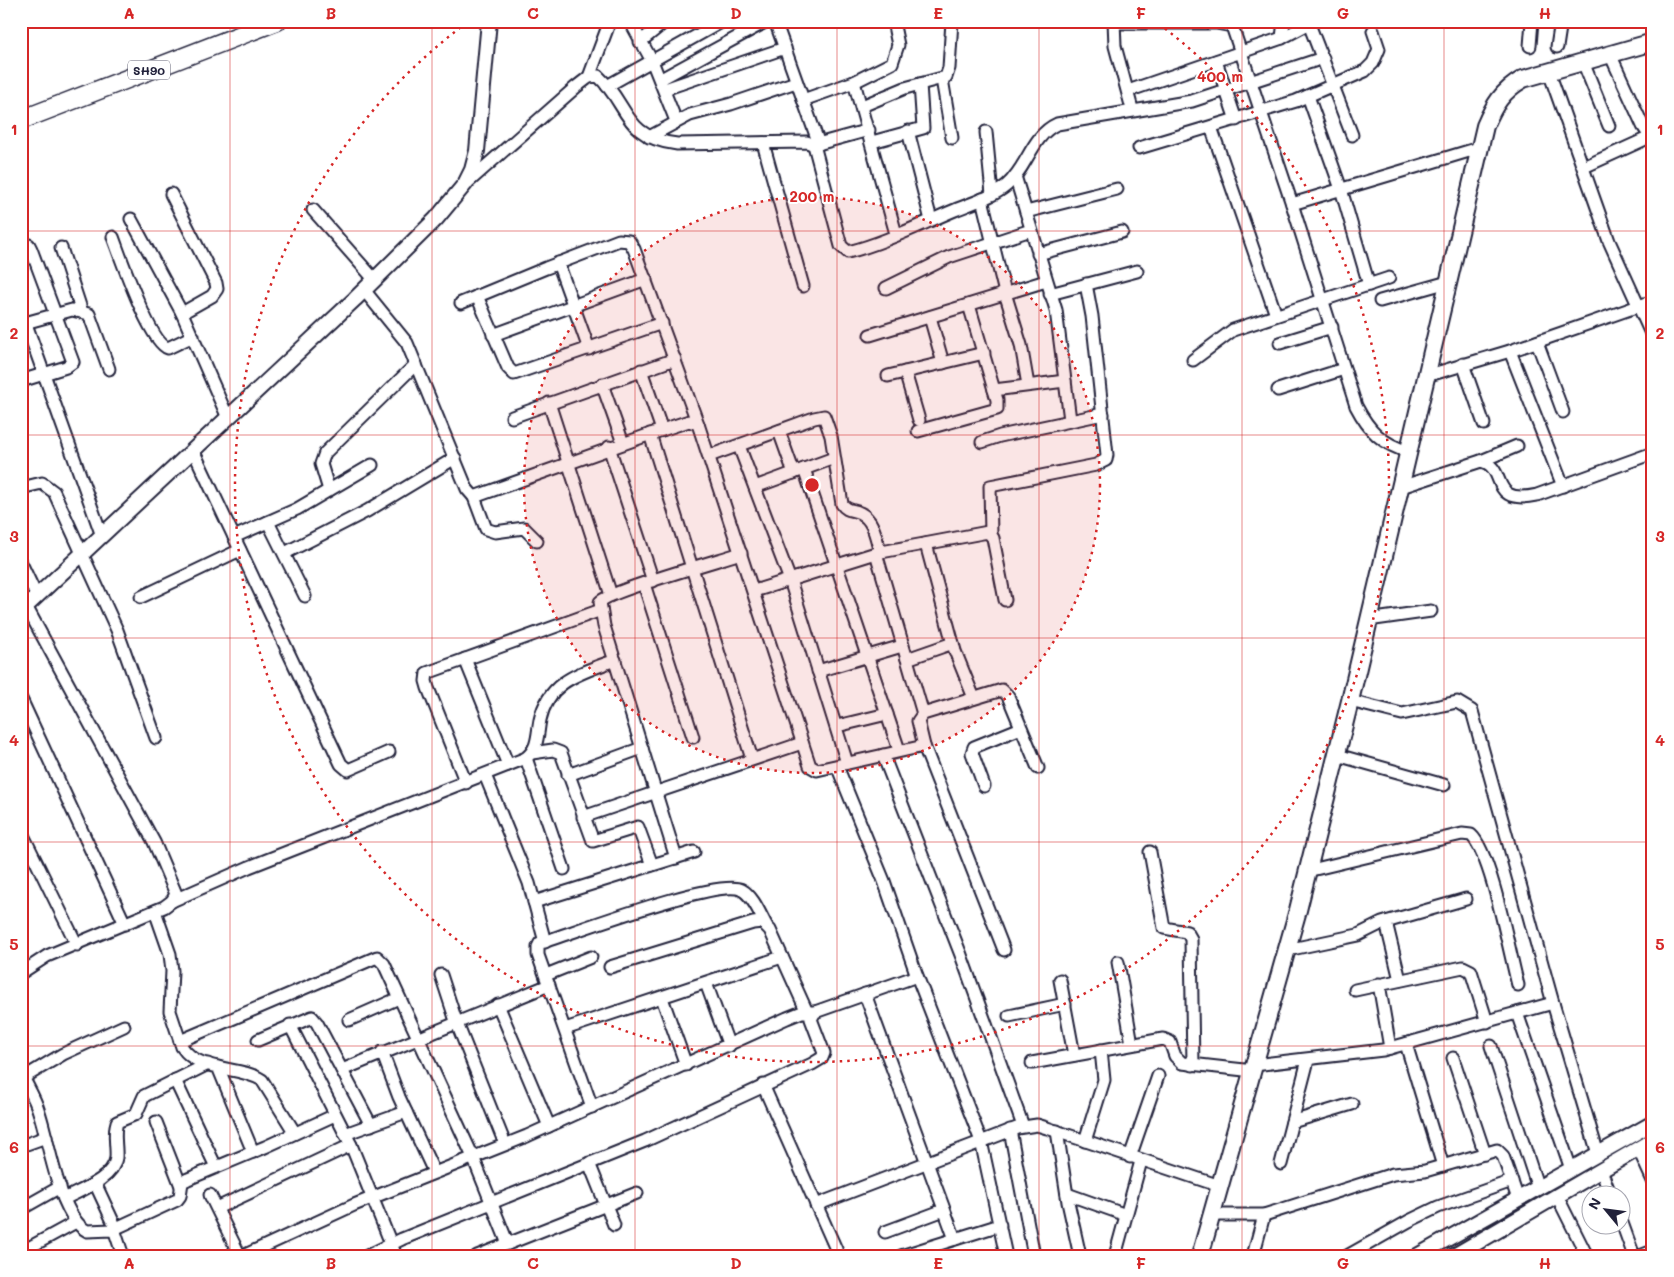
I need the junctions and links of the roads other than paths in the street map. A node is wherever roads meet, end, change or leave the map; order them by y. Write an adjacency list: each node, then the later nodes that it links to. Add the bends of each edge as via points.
1 (277, 21): 47 (main road, SH90)
2 (489, 21): 66 (street, via 477,151)
3 (610, 21): 31 (street)
4 (630, 21): 19 (street)
5 (666, 21): 19 (street)
6 (723, 21): 27 (street)
7 (767, 21): 36 (street)
8 (775, 21): 23 (street)
9 (893, 21): 35 (street, via 898,45 892,64)
10 (952, 21): 32 (street, via 949,68)
11 (1284, 21): 18 (street)
12 (1532, 21): 21 (street)
13 (1561, 21): 22 (street)
14 (1114, 22): 16 (street); 41 (street, via 1115,46)
15 (1312, 23): 18 (street); 26 (street)
16 (1233, 24): 24 (street)
17 (1373, 31): 38 (street, via 1379,49 1369,68)
18 (1282, 38): 24 (street)
19 (640, 42): 27 (street)
20 (1653, 42): 25 (main road)
21 (1530, 46)
22 (1557, 47)
23 (785, 48): 34 (street); 36 (street)
24 (1242, 53): 28 (street); 33 (street)
25 (1610, 54): 29 (main road); 58 (street)
26 (1323, 58): 33 (street); 38 (street)
27 (652, 61): 36 (street); 39 (street)
28 (1216, 61): 40 (street); 41 (street)
29 (1583, 62): 30 (main road); 50 (street)
30 (1550, 72): 63 (main road, via 1523,79 1509,87 1492,111); 64 (street)
31 (589, 78): 39 (street, via 598,76); 66 (street)
32 (942, 79): 37 (street); 57 (street)
33 (1252, 80): 40 (street); 46 (street)
34 (796, 82): 43 (street); 49 (street)
35 (854, 82): 43 (street); 44 (street)
36 (663, 84): 49 (street)
37 (920, 84): 44 (street, via 889,93); 53 (street, via 925,125)
38 (1333, 85): 42 (street); 55 (street)
39 (607, 86): 56 (street, via 627,119)
40 (1226, 89): 45 (street, via 1192,101); 48 (street)
41 (1128, 91): 45 (street)
42 (1308, 96): 46 (street); 68 (street)
43 (803, 100): 61 (street)
44 (862, 106): 52 (street)
45 (1132, 109): 65 (street, via 1063,122 1048,128)
46 (1262, 112): 48 (street); 71 (street)
47 (21, 120)
48 (1236, 120): 51 (street)
49 (676, 121): 56 (street)
50 (1609, 126)
51 (1211, 127): 62 (street); 108 (street)
52 (869, 130): 59 (street); 61 (street)
53 (908, 131): 59 (street); 75 (street)
54 (986, 132): 70 (street)
55 (1352, 135)
56 (649, 137): 60 (street, via 677,144)
57 (952, 138)
58 (1652, 139): 64 (street)
59 (872, 142): 78 (street)
60 (763, 143): 61 (street); 93 (street)
61 (816, 144): 78 (street, via 841,246 848,252)
62 (1139, 148)
63 (1479, 148): 68 (street); 89 (main road)
64 (1584, 167): 104 (street, via 1609,241)
65 (1015, 176): 70 (street); 73 (street)
66 (465, 184): 91 (street, via 436,219)
67 (1117, 189): 73 (street)
68 (1341, 189): 71 (street); 92 (street)
69 (170, 194): 106 (street, via 217,289 212,296)
70 (987, 196): 75 (street); 80 (street)
71 (1292, 204): 98 (street)
72 (313, 210): 91 (street)
73 (1026, 212): 76 (street)
74 (131, 218): 106 (street)
75 (931, 220): 78 (street)
76 (1031, 230): 80 (street); 83 (street)
77 (1122, 232): 83 (street)
78 (896, 234)
79 (113, 237): 115 (street, via 138,300 160,343 168,348)
80 (992, 242): 94 (street, via 935,263); 95 (street)
81 (21, 244): 107 (street, via 29,245)
82 (61, 248): 105 (street)
83 (1038, 254): 88 (street)
84 (558, 263): 87 (street, via 623,240 632,245); 97 (street); 103 (street)
85 (1137, 271): 90 (street)
86 (1389, 278): 92 (street)
87 (646, 279): 103 (street); 110 (street)
88 (1046, 281): 95 (street); 96 (street)
89 (1448, 282): 99 (street); 133 (main road)
90 (1086, 284): 96 (street); 142 (street)
91 (369, 285): 125 (street, via 407,343); 144 (street)
92 (1369, 285): 98 (street)
93 (803, 286)
94 (886, 288)
95 (1006, 293): 102 (street); 137 (street)
96 (1050, 294): 135 (street, via 1058,323)
97 (477, 296): 101 (street); 113 (street)
98 (1323, 299): 108 (street); 112 (street)
99 (1380, 301)
100 (1653, 301): 104 (street)
101 (461, 304)
102 (969, 305): 109 (street); 121 (street)
103 (574, 306): 113 (street); 119 (street)
104 (1638, 308): 116 (street); 117 (street)
105 (82, 312): 107 (street, via 72,310); 127 (street, via 91,318)
106 (182, 313): 115 (street)
107 (57, 314): 111 (street); 131 (street, via 73,362)
108 (1276, 315): 123 (street, via 1233,330)
109 (930, 317): 114 (street); 124 (street)
110 (662, 323): 119 (street); 122 (street)
111 (24, 324): 131 (street)
112 (1332, 327): 118 (street); 129 (street)
113 (493, 335): 119 (street, via 514,374)
114 (870, 335)
115 (193, 336): 144 (street)
116 (1653, 338)
117 (1537, 342): 120 (street); 141 (street)
118 (1280, 343)
119 (589, 349)
120 (1510, 351): 126 (street); 166 (street)
121 (984, 353): 124 (street); 138 (street)
122 (675, 359): 128 (street); 146 (street)
123 (1193, 360)
124 (943, 363): 130 (street)
125 (416, 364): 160 (street); 170 (street, via 325,453 321,464)
126 (1463, 364): 133 (street); 147 (street)
127 (109, 369)
128 (641, 370): 136 (street); 148 (street)
129 (1344, 370): 139 (street); 157 (street, via 1356,406 1369,429 1388,444)
130 (905, 372): 132 (street); 138 (street, via 919,425 993,412 998,405)
131 (44, 374): 134 (street); 174 (street)
132 (888, 376)
133 (1426, 376): 157 (main road)
134 (21, 380)
135 (1065, 381): 137 (street); 145 (street)
136 (602, 384): 140 (street); 152 (street)
137 (1028, 385): 138 (street)
138 (994, 390)
139 (1278, 390)
140 (549, 403): 143 (street); 163 (street)
141 (1563, 412)
142 (1103, 414): 145 (street); 173 (street, via 1107,455 1102,464 990,486)
143 (512, 417)
144 (228, 418): 156 (street)
145 (1070, 420): 151 (street)
146 (698, 424): 148 (street, via 689,421); 159 (street)
147 (1484, 424)
148 (662, 430): 150 (street)
149 (779, 431): 153 (street); 161 (street, via 824,416); 165 (street)
150 (650, 434): 152 (street); 185 (street)
151 (982, 442)
152 (623, 443): 155 (street)
153 (739, 446): 159 (street); 167 (street)
154 (1517, 446): 162 (street)
155 (609, 447): 163 (street); 187 (street)
156 (193, 450): 174 (street); 175 (street)
157 (1409, 452): 168 (main road)
158 (1653, 452): 166 (street)
159 (709, 456): 180 (street)
160 (455, 458): 171 (street, via 467,489); 181 (street, via 367,511)
161 (834, 458): 165 (street); 179 (street, via 842,504 866,518 875,534)
162 (1481, 461): 166 (street, via 1490,465 1505,492 1515,498 1537,496); 168 (street)
163 (569, 462): 171 (street); 189 (street)
164 (372, 465): 170 (street)
165 (799, 471): 167 (street); 184 (street)
166 (1564, 486)
167 (754, 487): 186 (street)
168 (1401, 487): 196 (main road)
169 (21, 488): 182 (street, via 42,483 50,487)
170 (329, 490): 172 (street)
171 (474, 497): 176 (street, via 486,529 495,532 524,528)
172 (268, 522): 175 (street); 181 (street)
173 (991, 534): 177 (street); 192 (street)
174 (102, 536): 182 (street)
175 (234, 537): 178 (street)
176 (536, 541)
177 (926, 544): 179 (street); 197 (street)
178 (240, 550): 191 (street); 217 (street, via 344,768 354,768)
179 (878, 552): 184 (street); 198 (street)
180 (741, 553): 185 (street); 188 (street)
181 (285, 554): 190 (street)
182 (81, 555): 193 (street); 211 (street, via 117,630)
183 (21, 563): 193 (street)
184 (838, 566): 186 (street); 199 (street)
185 (693, 568): 187 (street); 221 (street)
186 (790, 580): 188 (street); 203 (street)
187 (648, 582): 189 (street); 212 (street)
188 (754, 591): 213 (street)
189 (611, 595): 194 (street, via 602,599)
190 (305, 596)
191 (141, 597)
192 (1005, 600)
193 (28, 605): 240 (street, via 154,842 175,889)
194 (600, 610): 200 (street); 202 (street)
195 (1431, 611): 196 (street)
196 (1368, 620): 206 (main road)
197 (953, 643): 201 (street); 204 (street)
198 (902, 646): 199 (street); 201 (street)
199 (869, 656): 203 (street); 207 (street)
200 (465, 658): 223 (street); 227 (street, via 425,676)
201 (907, 659): 208 (street)
202 (615, 660): 215 (street); 220 (street, via 561,682 542,713 537,744)
203 (818, 671): 209 (street)
204 (974, 698): 208 (street); 210 (street, via 999,690 1006,692)
205 (21, 699): 244 (street)
206 (1350, 701): 219 (main road); 267 (street, via 1402,714 1457,702 1472,711)
207 (887, 714): 209 (street); 216 (street)
208 (923, 714): 214 (street, via 918,721)
209 (837, 726): 222 (street)
210 (1021, 728): 224 (street); 229 (street, via 977,745 972,750)
211 (156, 738)
212 (693, 738)
213 (802, 743): 221 (street); 222 (street, via 813,769)
214 (924, 746): 216 (street); 248 (street)
215 (642, 748): 226 (street); 230 (street)
216 (899, 750): 218 (street)
217 (389, 752)
218 (883, 755): 222 (street); 311 (street)
219 (1337, 755): 228 (street); 238 (main road)
220 (529, 756): 223 (street); 226 (street, via 558,750); 237 (street)
221 (752, 759): 230 (street)
222 (842, 764): 256 (street)
223 (508, 765): 225 (street)
224 (1038, 768)
225 (485, 775): 227 (street); 241 (street)
226 (568, 775): 231 (street)
227 (466, 783): 240 (street)
228 (1444, 785)
229 (984, 786)
230 (656, 792): 231 (street); 235 (street)
231 (583, 818): 236 (street, via 593,841 638,828)
232 (21, 831): 247 (street)
233 (694, 852): 235 (street)
234 (1150, 852): 294 (street, via 1164,928 1187,932 1191,939)
235 (676, 858): 236 (street)
236 (652, 865): 241 (street)
237 (564, 870)
238 (1308, 871): 249 (main road); 262 (street, via 1462,834 1471,835 1478,844 1491,878)
239 (1466, 899): 243 (street)
240 (172, 901): 242 (street)
241 (534, 902): 246 (street)
242 (156, 911): 244 (street); 280 (street, via 170,954 170,1011)
243 (1386, 922): 249 (street, via 1358,935); 259 (street)
244 (125, 924): 247 (street)
245 (766, 924): 246 (street, via 745,891 724,887 676,899); 251 (street); 253 (street, via 752,923)
246 (545, 942): 257 (street, via 540,943 537,950)
247 (77, 944): 254 (street, via 35,962)
248 (1004, 950)
249 (1288, 950): 296 (main road)
250 (591, 957): 257 (street)
251 (782, 957): 260 (street); 270 (street)
252 (1118, 962): 282 (street)
253 (610, 967)
254 (21, 972)
255 (442, 975): 274 (street)
256 (917, 976): 264 (street); 318 (street)
257 (547, 980): 269 (street); 278 (street)
258 (1060, 980): 268 (street)
259 (1400, 980): 261 (street); 275 (street, via 1457,968 1468,969)
260 (706, 983): 266 (street); 284 (street)
261 (1379, 984): 263 (street); 286 (street)
262 (1518, 985)
263 (1355, 990)
264 (865, 994): 270 (street); 329 (street)
265 (400, 998): 273 (street); 279 (street); 280 (street, via 384,964 377,957)
266 (662, 998): 278 (street); 293 (street)
267 (1553, 1003): 271 (street); 326 (street)
268 (1065, 1004): 272 (street); 289 (street)
269 (498, 1005): 274 (street); 310 (street)
270 (811, 1012): 284 (street, via 787,1018); 301 (street, via 822,1058)
271 (1517, 1013): 275 (street); 334 (street)
272 (1009, 1016)
273 (349, 1020)
274 (456, 1021): 279 (street); 320 (street)
275 (1487, 1022): 283 (street)
276 (290, 1025): 281 (street); 297 (street, via 312,1017); 305 (street)
277 (124, 1026): 299 (street, via 63,1054)
278 (565, 1029): 303 (street)
279 (418, 1038): 288 (street); 327 (street)
280 (180, 1040): 295 (street, via 185,1051)
281 (258, 1040)
282 (1132, 1044): 287 (street); 294 (street, via 1167,1040 1178,1061)
283 (1406, 1044): 286 (street); 332 (street)
284 (729, 1046): 293 (street)
285 (1491, 1046): 344 (street)
286 (1390, 1048): 291 (street)
287 (1101, 1050): 289 (street); 319 (street, via 1104,1080)
288 (382, 1052): 297 (street); 304 (street)
289 (1074, 1055): 292 (street)
290 (1453, 1058): 325 (street)
291 (1308, 1060): 296 (street); 307 (street)
292 (1032, 1064)
293 (686, 1065): 303 (street)
294 (1193, 1065): 296 (street)
295 (213, 1066): 300 (street); 314 (street, via 262,1080); 324 (street)
296 (1253, 1068): 342 (main road)
297 (342, 1070): 309 (street)
298 (1158, 1076): 328 (street)
299 (23, 1079): 316 (street, via 39,1111)
300 (175, 1080): 333 (street); 339 (street, via 144,1096 136,1114 117,1122 116,1160 109,1171)
301 (763, 1085): 330 (street); 353 (street)
302 (1352, 1104): 307 (street)
303 (592, 1107): 310 (street)
304 (406, 1112): 309 (street); 336 (street)
305 (335, 1115): 314 (street); 315 (street)
306 (156, 1122): 341 (street)
307 (1292, 1122): 331 (street)
308 (1653, 1123): 326 (street)
309 (371, 1125): 315 (street)
310 (549, 1126): 320 (street)
311 (1023, 1126): 312 (street); 313 (street, via 1037,1125)
312 (1010, 1130): 318 (street); 382 (street)
313 (1057, 1131): 319 (street); 346 (street)
314 (295, 1133): 324 (street)
315 (345, 1134): 321 (street)
316 (46, 1137): 322 (street); 343 (street)
317 (1653, 1140): 323 (street)
318 (981, 1141): 329 (street); 363 (street)
319 (1085, 1141): 328 (street)
320 (505, 1144): 327 (street)
321 (351, 1145): 349 (street); 355 (street)
322 (21, 1146)
323 (1638, 1148): 335 (street); 338 (street)
324 (253, 1152): 333 (street)
325 (1484, 1154): 332 (street); 337 (street, via 1500,1152)
326 (1598, 1154): 334 (street)
327 (473, 1157): 336 (street); 352 (street)
328 (1135, 1159): 342 (street); 358 (street)
329 (927, 1162): 353 (street); 357 (street)
330 (589, 1163): 352 (street); 354 (street)
331 (1281, 1164)
332 (1443, 1166): 360 (street, via 1393,1174)
333 (216, 1167): 341 (street, via 188,1179)
334 (1571, 1169): 344 (street)
335 (1601, 1170): 340 (street); 348 (street)
336 (434, 1172): 349 (street)
337 (1512, 1181): 351 (street); 387 (street, via 1409,1220)
338 (1653, 1181)
339 (95, 1182): 350 (street); 364 (street)
340 (1606, 1184)
341 (181, 1186): 364 (street, via 177,1200)
342 (1220, 1186): 359 (main road)
343 (60, 1188): 350 (street); 356 (street)
344 (1538, 1188): 351 (street)
345 (638, 1194): 354 (street)
346 (1067, 1194): 358 (street); 383 (street)
347 (210, 1195): 355 (street)
348 (1557, 1196): 373 (street); 389 (street)
349 (372, 1197): 368 (street); 375 (street)
350 (64, 1199): 361 (street)
351 (1518, 1199): 388 (street)
352 (491, 1202): 368 (street); 369 (street)
353 (816, 1205): 379 (street)
354 (606, 1206): 362 (street); 369 (street)
355 (217, 1208): 375 (street)
356 (21, 1209)
357 (944, 1210): 365 (street); 367 (street)
358 (1126, 1215): 384 (street)
359 (1212, 1215): 360 (street); 385 (main road)
360 (1264, 1215): 386 (street)
361 (76, 1222): 364 (street, via 87,1231); 371 (street)
362 (614, 1225)
363 (1000, 1225): 367 (street); 381 (street)
364 (114, 1229): 374 (street)
365 (885, 1232)
366 (1626, 1234): 390 (street)
367 (955, 1238): 372 (street)
368 (392, 1244): 376 (street); 377 (street)
369 (508, 1244): 378 (street)
370 (1653, 1251): 391 (street)
371 (21, 1252)
372 (915, 1254): 380 (street)
373 (1585, 1255)
374 (124, 1256)
375 (241, 1256)
376 (367, 1256)
377 (396, 1256)
378 (477, 1256)
379 (839, 1256)
380 (901, 1256)
381 (1006, 1256)
382 (1034, 1256)
383 (1080, 1256)
384 (1115, 1256)
385 (1200, 1256)
386 (1253, 1256)
387 (1347, 1256)
388 (1418, 1256)
389 (1454, 1256)
390 (1634, 1256)
391 (1640, 1256)

